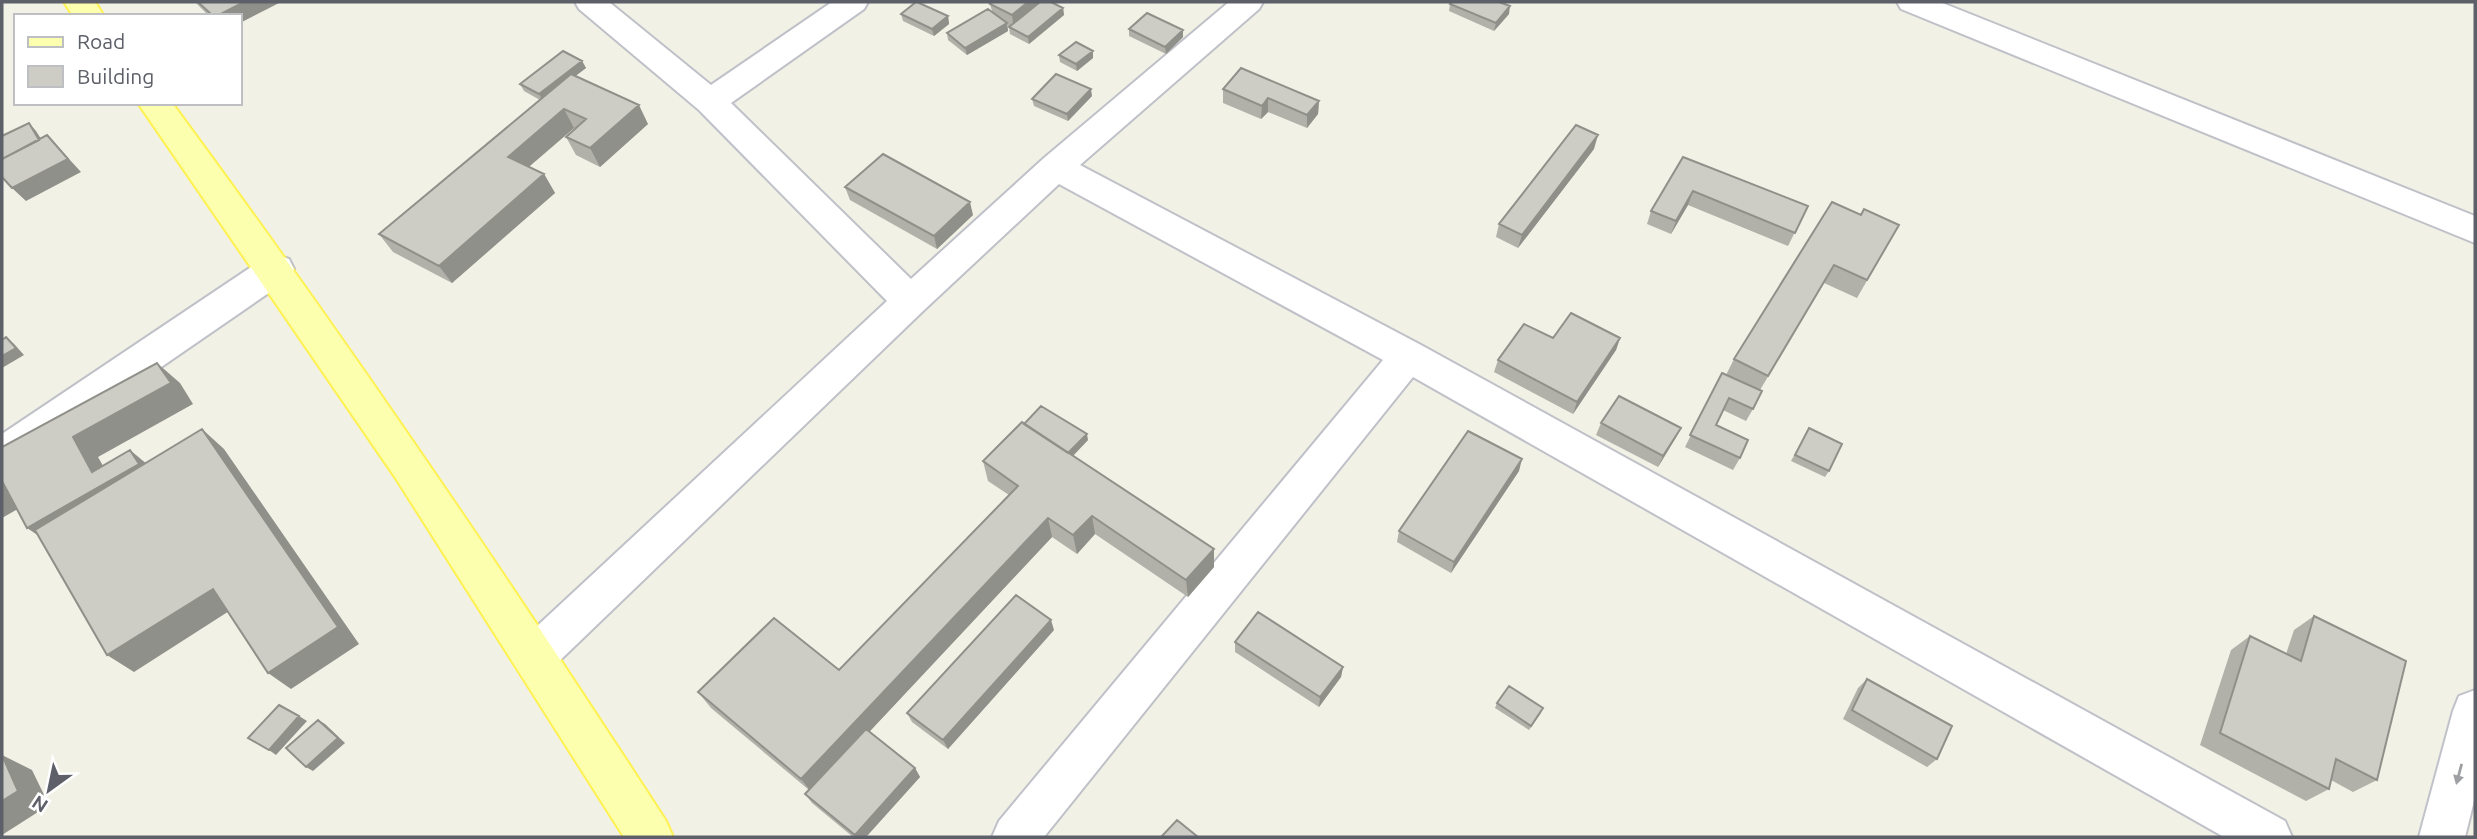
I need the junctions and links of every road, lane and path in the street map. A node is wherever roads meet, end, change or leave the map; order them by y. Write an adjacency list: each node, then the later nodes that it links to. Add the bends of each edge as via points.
1 (590, 2): 5 (street)
2 (853, 2): 5 (street)
3 (1248, 2): 7 (street)
4 (1912, 2): 8 (street)
5 (709, 102): 10 (street)
6 (155, 105): 9 (main road)
7 (1056, 167): 10 (street); 11 (street)
8 (2475, 230)
9 (276, 269): 12 (street); 13 (main road)
10 (909, 301): 13 (street)
11 (1408, 356): 16 (street); 17 (street)
12 (2, 455)
13 (536, 655): 15 (main road)
14 (2475, 711): 18 (street, one-way to 18)
15 (650, 837)
16 (1015, 837)
17 (2269, 837)
18 (2442, 837)

